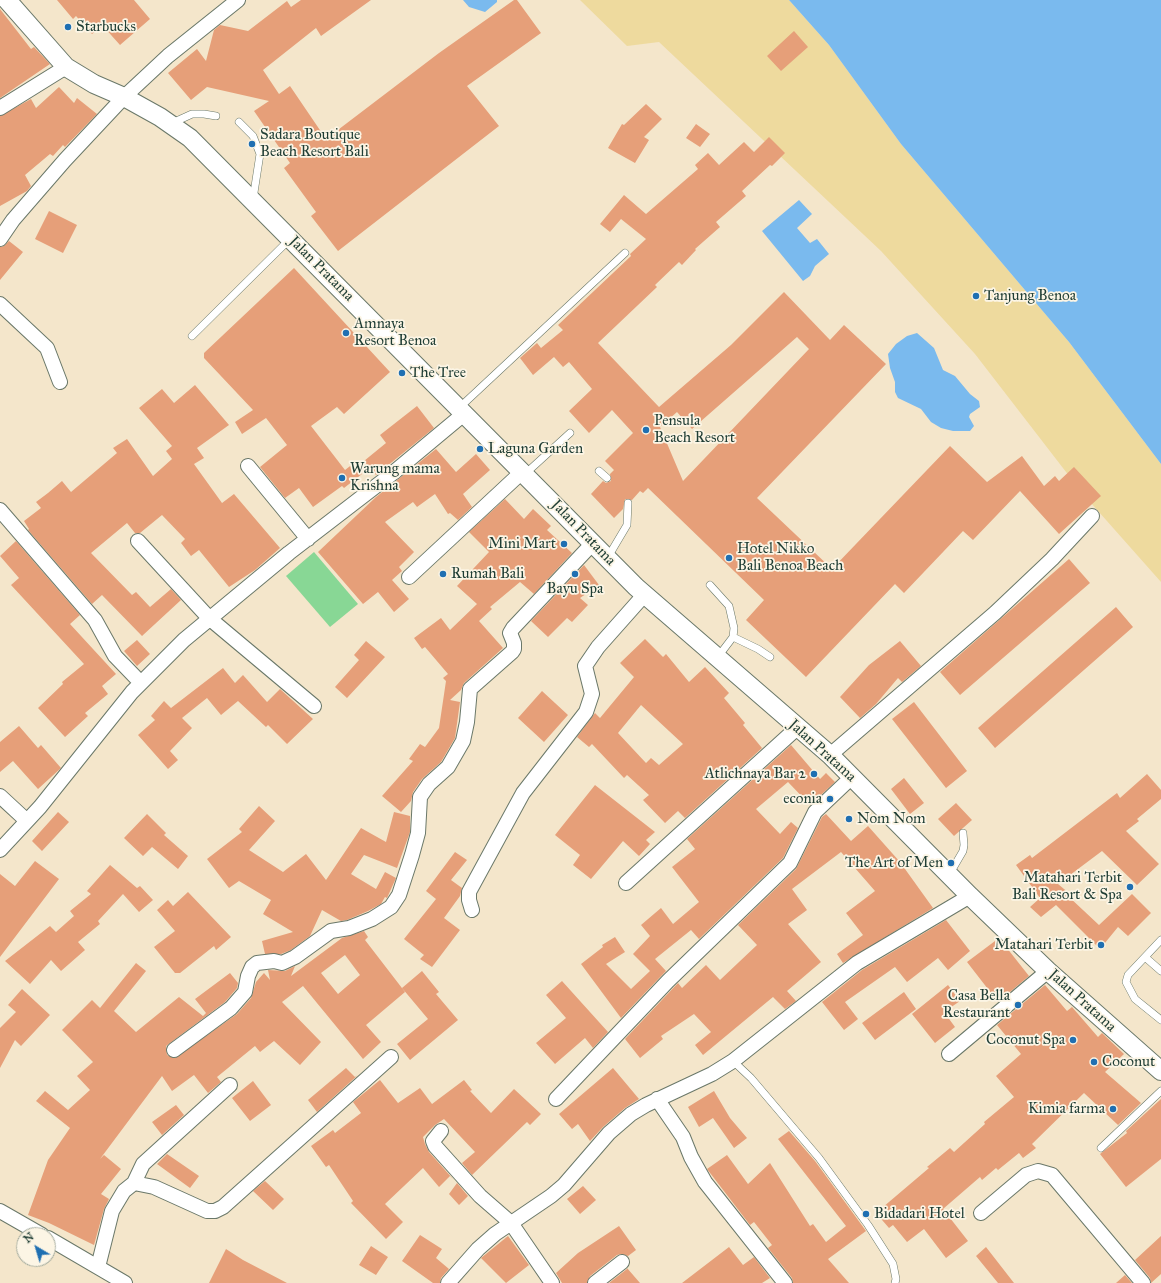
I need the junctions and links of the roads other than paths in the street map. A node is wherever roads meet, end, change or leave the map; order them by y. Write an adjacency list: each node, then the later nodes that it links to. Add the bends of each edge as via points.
1 (7, 0): 3 (street, Jalan Pratama)
2 (238, 0): 4 (street, via 168,56)
3 (66, 67): 4 (street, Jalan Pratama, via 94,84); 5 (street)
4 (124, 97): 8 (street, Jalan Pratama); 10 (street, via 65,160)
5 (0, 108)
6 (216, 116): 8 (lane, via 192,114)
7 (239, 122): 9 (lane, via 253,136 260,154)
8 (170, 124): 9 (street, Jalan Pratama, via 190,138)
9 (252, 202): 11 (street, Jalan Pratama)
10 (0, 238)
11 (290, 239): 14 (lane); 16 (street, Jalan Pratama)
12 (625, 253): 16 (lane)
13 (0, 304): 15 (street, via 47,348)
14 (192, 336)
15 (60, 382)
16 (462, 410): 20 (street, Jalan Pratama); 25 (street, via 393,473)
17 (570, 433): 20 (lane)
18 (248, 466): 25 (street)
19 (599, 471): 21 (lane)
20 (524, 473): 27 (street, Jalan Pratama); 29 (street)
21 (606, 478)
22 (628, 503): 28 (lane, via 627,525)
23 (0, 510): 36 (street, via 96,620 115,656)
24 (1092, 516): 39 (street, via 1052,559 995,613)
25 (308, 539): 32 (street)
26 (138, 541): 32 (street)
27 (593, 543): 28 (street, Jalan Pratama); 54 (street, via 510,633 514,643 512,652 470,689 463,741 448,767 429,784 420,797 418,833 399,895 391,907 372,919 331,931 295,957 282,963 257,963 248,976 245,992 231,1008)
28 (608, 558): 31 (street, Jalan Pratama)
29 (410, 577)
30 (710, 585): 33 (lane, via 729,606 734,628)
31 (645, 594): 35 (street, Jalan Pratama); 48 (street, via 598,647 586,666 592,694 586,712 523,793 469,892)
32 (209, 618): 36 (street); 37 (street)
33 (733, 637): 34 (lane); 35 (lane)
34 (770, 657)
35 (717, 658): 38 (street, Jalan Pratama)
36 (141, 683): 42 (street)
37 (314, 706)
38 (797, 728): 39 (street, Jalan Pratama); 46 (street)
39 (830, 755): 40 (street, Jalan Pratama)
40 (852, 777): 45 (street, Jalan Pratama); 61 (street, via 815,812 790,863 668,981)
41 (0, 796): 42 (street)
42 (27, 821): 44 (street)
43 (963, 833): 45 (lane, via 963,851)
44 (0, 850)
45 (949, 875): 47 (street, Jalan Pratama)
46 (626, 883)
47 (970, 896): 51 (street, Jalan Pratama); 57 (street, via 857,963)
48 (472, 910)
49 (1161, 940): 50 (lane)
50 (1144, 957): 52 (lane); 53 (lane, via 1128,975 1126,982 1135,999)
51 (1048, 971): 55 (street); 58 (street, Jalan Pratama)
52 (1161, 971)
53 (1161, 1020)
54 (174, 1050)
55 (949, 1054)
56 (391, 1057): 65 (street, via 223,1207 207,1211 154,1187)
57 (733, 1061): 62 (street, via 712,1074); 78 (lane, via 751,1078 819,1158 893,1264)
58 (1161, 1071)
59 (230, 1085): 65 (street, via 143,1164)
60 (1161, 1091): 64 (lane)
61 (556, 1099)
62 (657, 1099): 68 (street, via 631,1114 609,1134 573,1176 551,1196); 77 (street, via 683,1137 705,1182)
63 (441, 1131): 68 (street, via 433,1142 435,1146 480,1196)
64 (1101, 1148)
65 (134, 1183): 72 (street, via 124,1191 112,1211)
66 (0, 1211): 69 (street)
67 (981, 1213): 79 (street, via 1026,1175 1038,1172 1052,1175)
68 (510, 1223): 74 (street, via 478,1249); 75 (street)
69 (28, 1227)
70 (56, 1243): 72 (street)
71 (622, 1262): 76 (street)
72 (98, 1267): 73 (street)
73 (125, 1283)
74 (448, 1283)
75 (552, 1283)
76 (595, 1283)
77 (785, 1283)
78 (895, 1283)
79 (1143, 1283)

